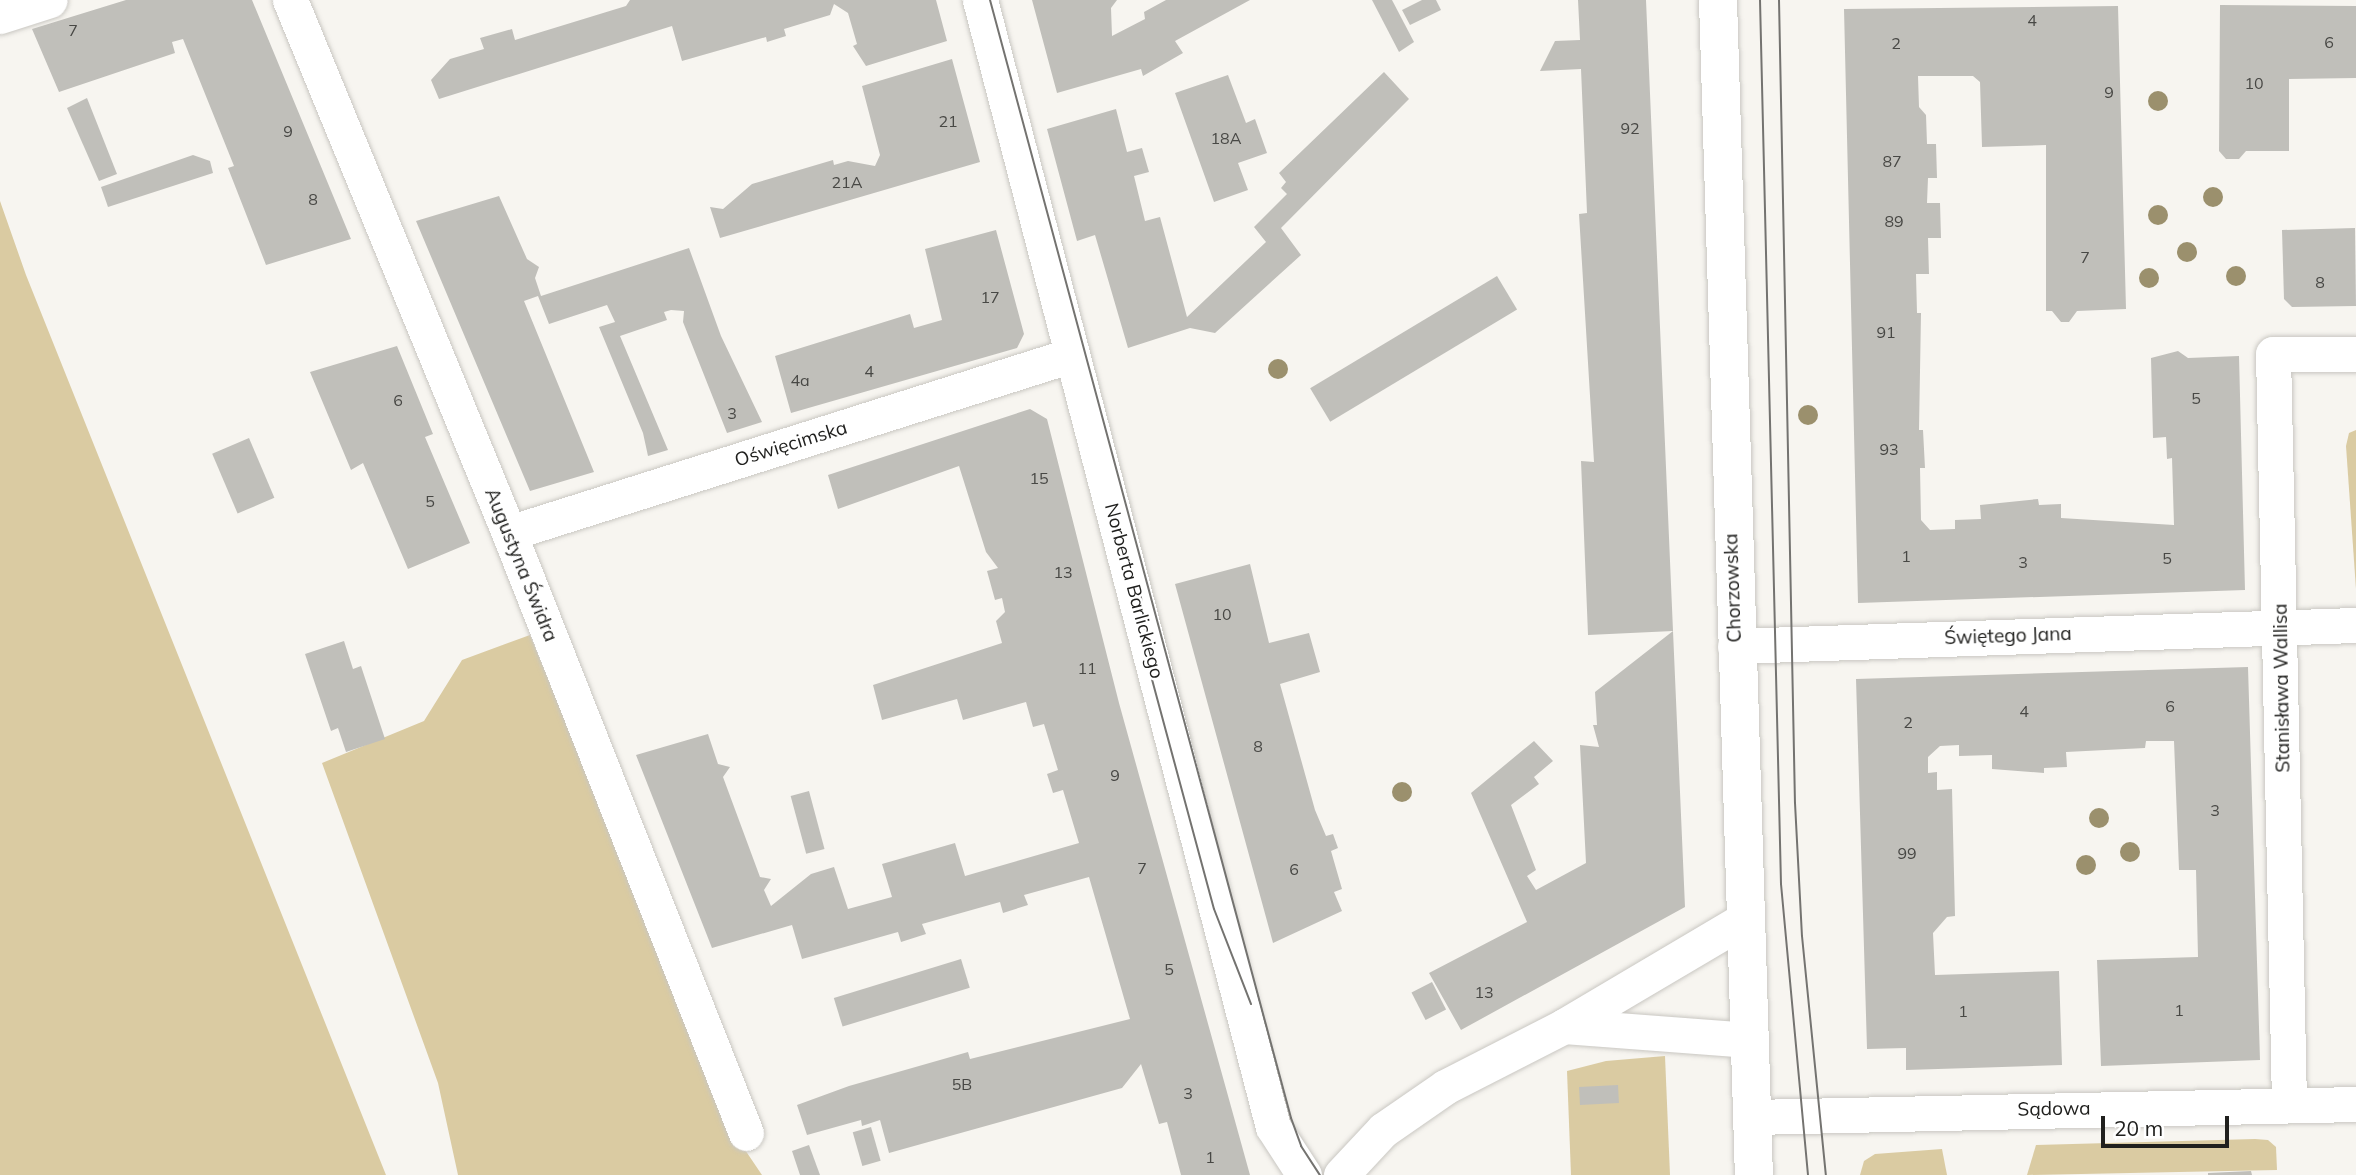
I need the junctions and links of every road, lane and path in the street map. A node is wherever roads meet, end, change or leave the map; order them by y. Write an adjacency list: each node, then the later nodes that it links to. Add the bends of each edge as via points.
1 (50, 0): 5 (street)
2 (290, 0): 8 (street, Augustyna Świdra)
3 (980, 0): 7 (street, Norberta Barlickiego)
4 (1718, 0): 11 (street, Chorzowska)
5 (0, 16)
6 (2356, 354): 10 (street, Stanisława Wallisa, via 2273,354)
7 (1072, 355): 8 (street, Oświęcimska); 19 (street, Norberta Barlickiego, via 1273,1127)
8 (509, 533): 18 (street, Augustyna Świdra)
9 (2356, 625): 10 (street)
10 (2281, 626): 11 (street, Świętego Jana); 15 (street, Stanisława Wallisa)
11 (1735, 646): 12 (street, Chorzowska)
12 (1745, 919): 13 (street); 14 (street, Chorzowska)
13 (1564, 1026): 14 (street); 20 (street, via 1445,1087 1383,1130)
14 (1749, 1040): 17 (street, Chorzowska)
15 (2289, 1104): 16 (street, Sądowa); 17 (street, Sądowa)
16 (2356, 1104)
17 (1752, 1117): 21 (street, Chorzowska)
18 (746, 1133)
19 (1304, 1175)
20 (1341, 1175)
21 (1754, 1175)

